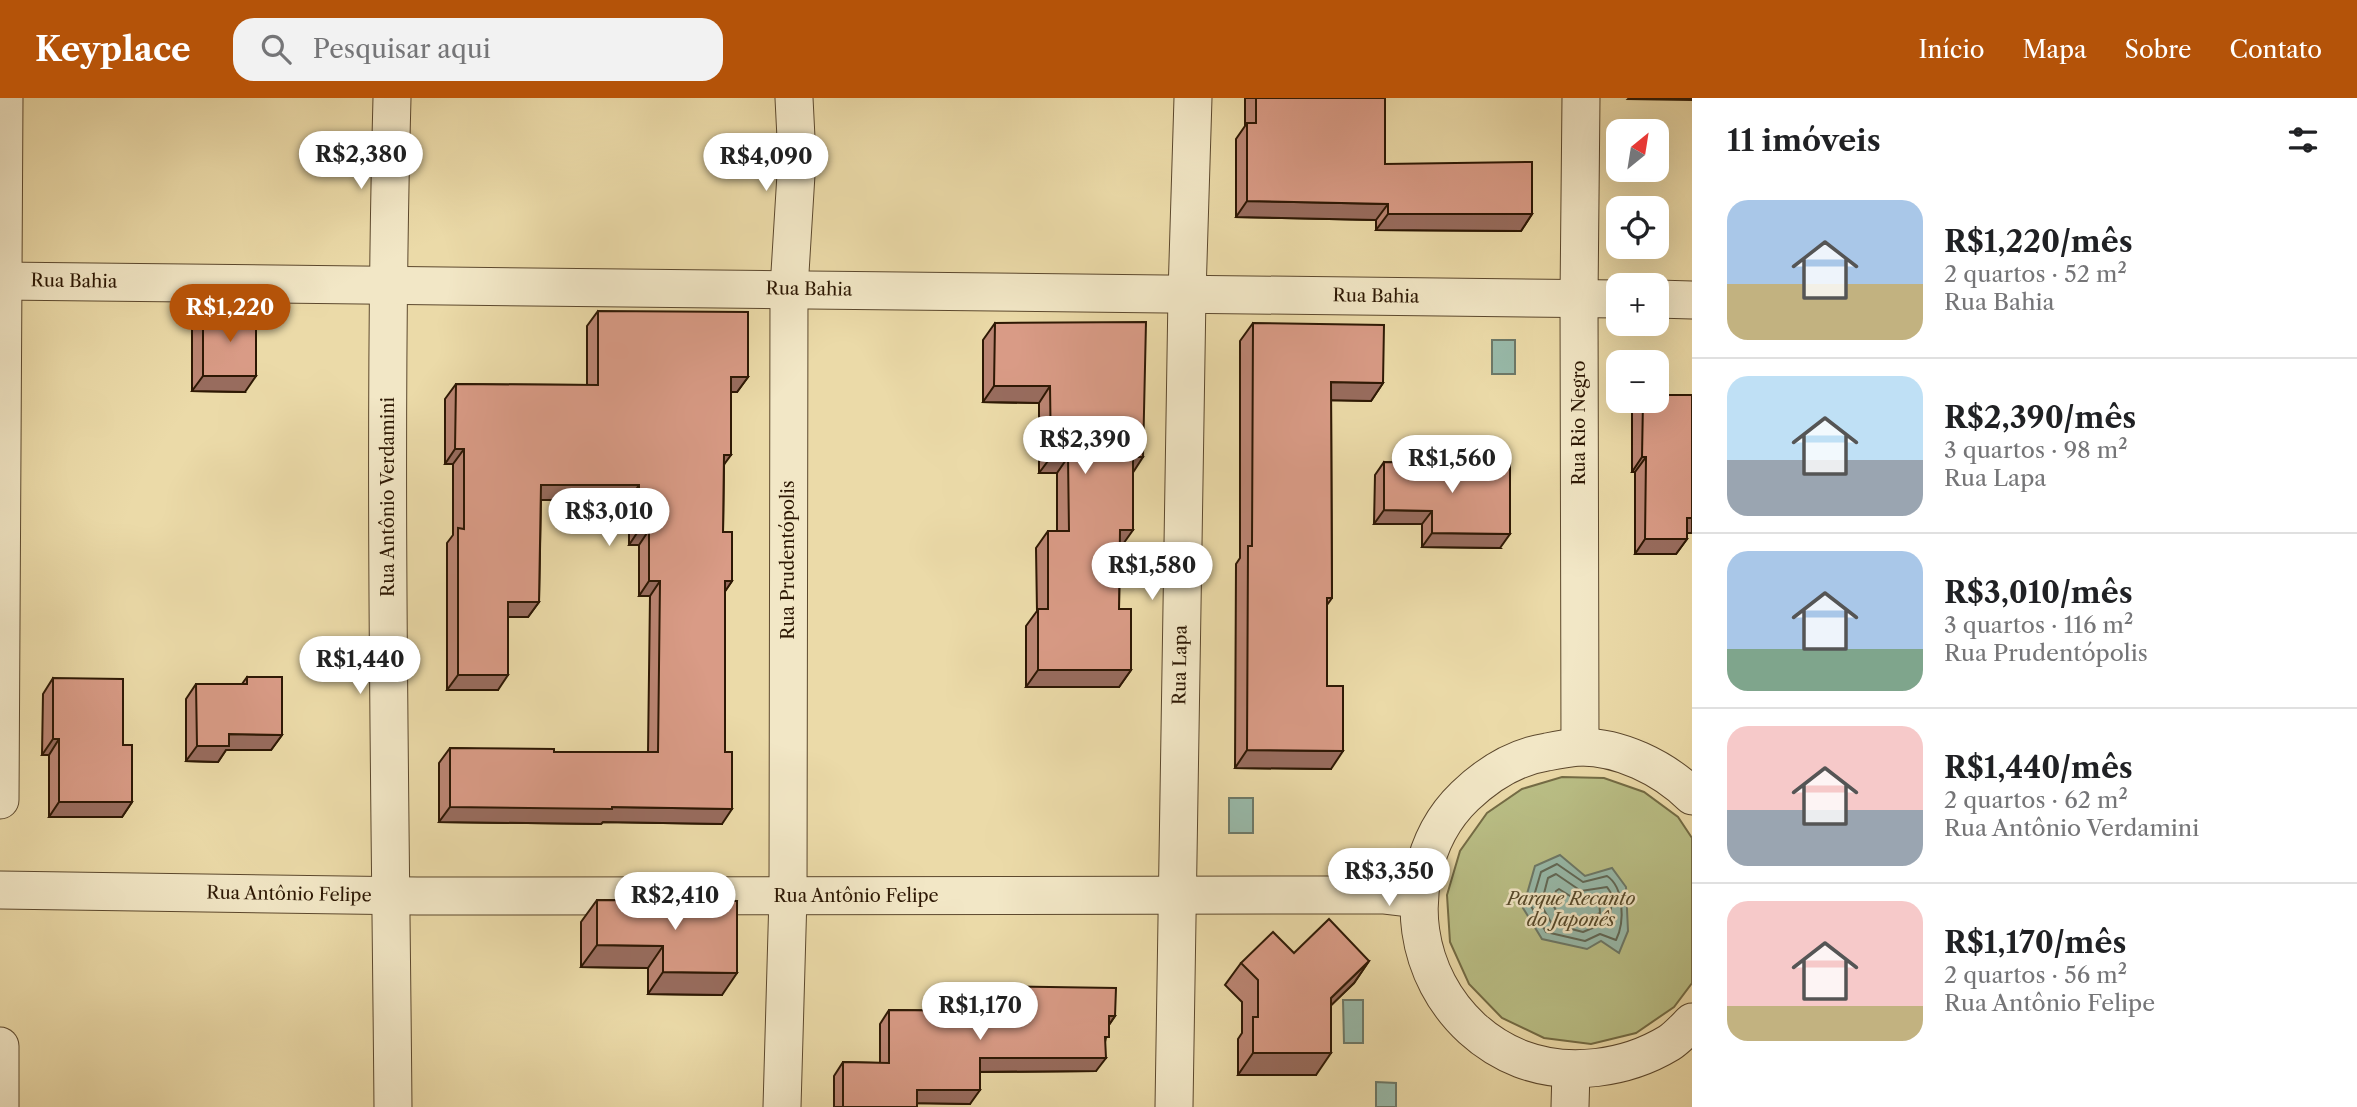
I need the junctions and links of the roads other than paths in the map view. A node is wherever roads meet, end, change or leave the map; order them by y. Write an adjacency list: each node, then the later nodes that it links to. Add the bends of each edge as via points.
1 (4, 98): 6 (street)
2 (392, 98): 7 (street, Rua Antônio Verdamini)
3 (794, 98): 8 (street, Rua Prudentópolis, via 797,158)
4 (1193, 98): 9 (street, Rua Lapa)
5 (1581, 98): 10 (street, Rua Rio Negro)
6 (2, 281): 7 (street, Rua Bahia); 16 (street)
7 (387, 285): 8 (street, Rua Bahia); 19 (street, Rua Antônio Verdamini)
8 (789, 289): 9 (street, Rua Bahia); 20 (street, Rua Prudentópolis)
9 (1186, 294): 10 (street, Rua Bahia); 18 (street, Rua Lapa)
10 (1579, 298): 11 (street, Rua Bahia); 14 (street, Rua Rio Negro)
11 (1606, 299)
12 (1669, 299): 13 (street)
13 (1692, 300)
14 (1580, 747): 15 (street, via 1630,755 1675,779); 21 (street, via 1531,754 1478,783 1452,809 1428,851)
15 (1692, 796)
16 (0, 800)
17 (0, 890): 19 (street, Rua Antônio Felipe)
18 (1176, 895): 20 (street, Rua Antônio Felipe); 21 (street, Rua Antônio Felipe); 28 (street, Rua Lapa)
19 (391, 896): 20 (street, Rua Antônio Felipe); 26 (street, Rua Antônio Verdamini)
20 (788, 896): 27 (street, Rua Prudentópolis)
21 (1417, 899): 24 (street, via 1422,949 1443,996 1477,1034 1521,1059)
22 (1692, 1022): 24 (street, via 1670,1042 1623,1064)
23 (0, 1046): 25 (street)
24 (1571, 1070): 29 (street)
25 (0, 1107)
26 (393, 1107)
27 (782, 1107)
28 (1174, 1107)
29 (1570, 1107)

